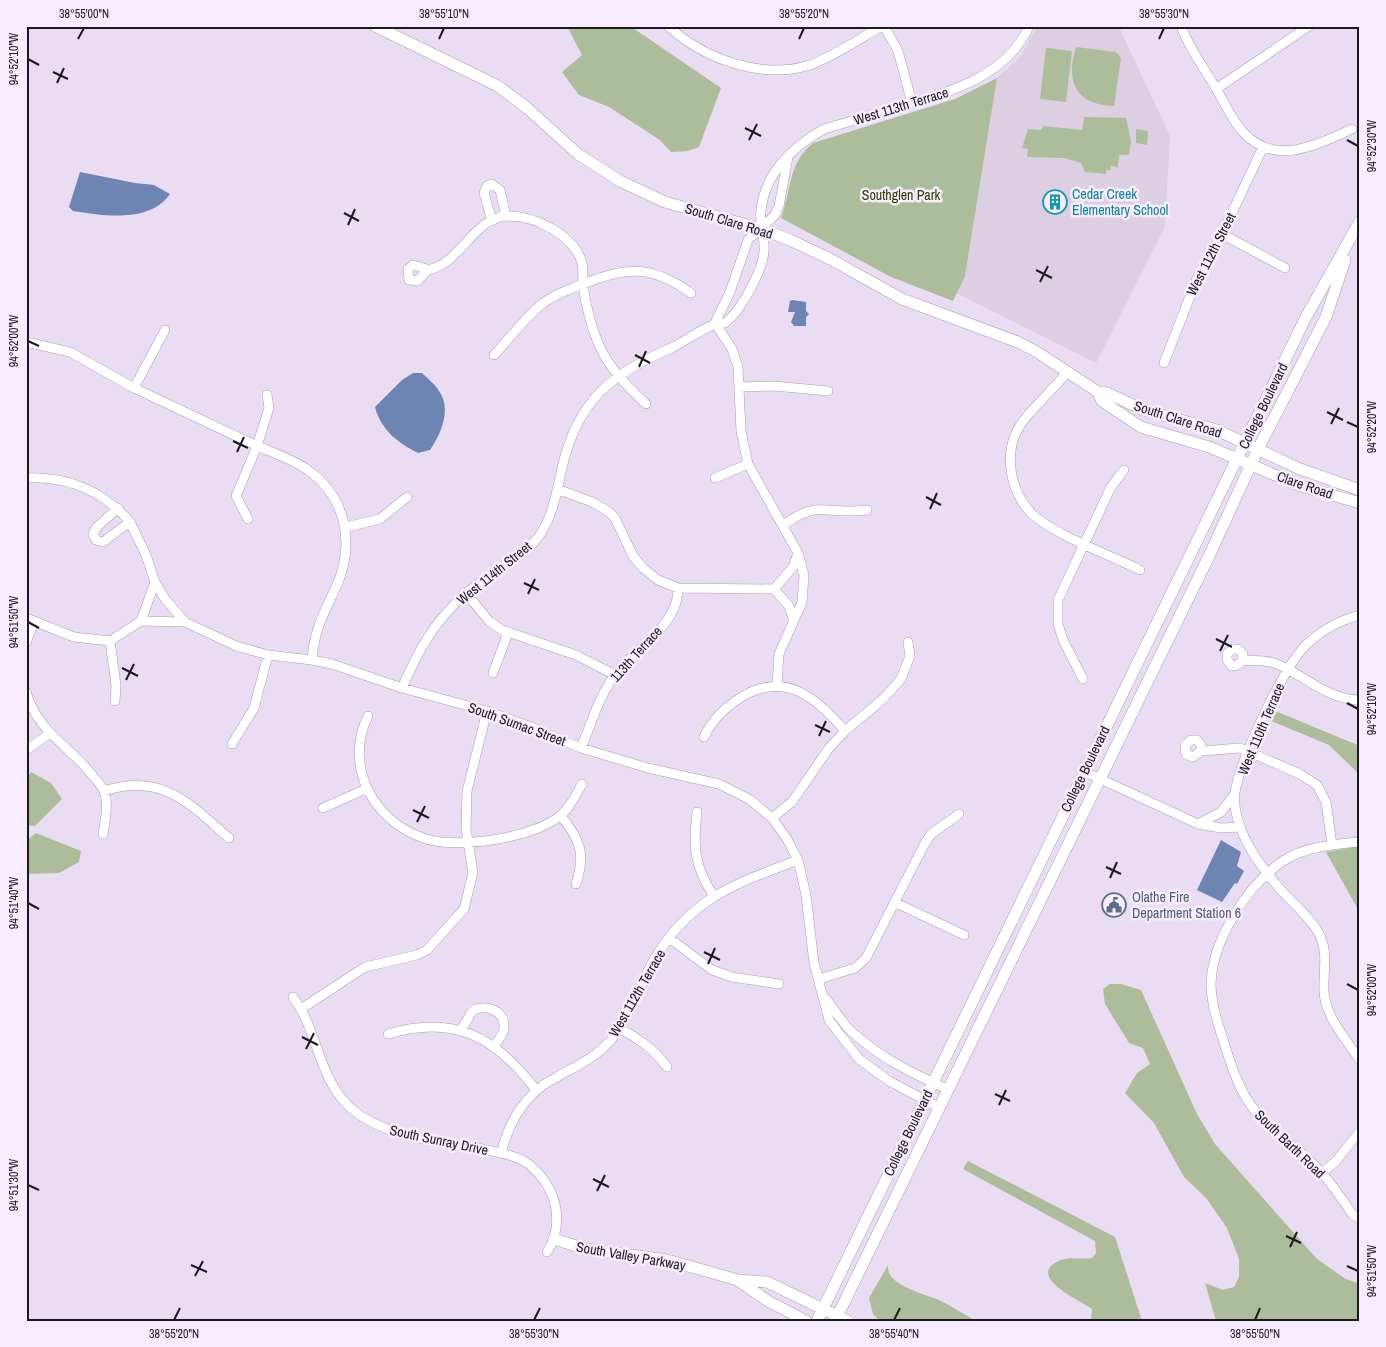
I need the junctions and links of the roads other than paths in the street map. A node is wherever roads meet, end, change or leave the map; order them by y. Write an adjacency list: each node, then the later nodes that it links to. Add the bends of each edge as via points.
1 (375, 26): 15 (street, South Clare Road, via 498,86 578,154 620,181 665,202)
2 (668, 26): 3 (street, via 688,43 726,61 757,68 788,69 819,61)
3 (883, 26): 8 (street, via 898,51)
4 (1029, 26): 8 (street, West 113th Terrace, via 1013,51 995,68 945,94)
5 (1181, 26): 7 (street)
6 (1309, 26): 7 (street)
7 (1216, 89): 10 (street, via 1243,132)
8 (912, 103): 11 (street, West 113th Terrace, via 824,129 805,139)
9 (1352, 129): 10 (street, via 1301,150)
10 (1263, 147): 16 (street, West 112th Street)
11 (788, 157): 15 (street, via 779,206); 15 (street, West 113th Terrace, via 781,161 766,194 761,211)
12 (506, 216): 13 (street); 13 (street, via 500,190 492,184 484,193); 20 (street, via 538,222 564,238 582,264)
13 (492, 221): 19 (street, via 446,261)
14 (1360, 221): 17 (street, College Boulevard)
15 (761, 229): 22 (street, via 748,240); 22 (street, West 114th Street, via 765,247 746,298 730,320); 27 (street, South Clare Road, via 832,260 902,299 1018,342)
16 (1222, 234): 18 (street); 26 (street, West 112th Street, via 1198,276)
17 (1352, 237): 35 (street, College Boulevard, via 1306,317); 37 (street, College Boulevard, via 1326,317)
18 (1285, 268)
19 (428, 270)
20 (582, 284): 21 (street, via 617,271 648,272 665,277); 25 (street, via 558,293 542,304); 28 (street, via 596,338)
21 (692, 293)
22 (715, 323): 28 (street, West 114th Street); 29 (street, via 735,355)
23 (165, 330): 30 (street)
24 (26, 342): 30 (street, via 70,352)
25 (494, 354)
26 (1164, 363)
27 (1067, 372): 32 (street, South Clare Road); 54 (street, via 1023,421 1013,443 1011,472 1024,504 1041,521)
28 (618, 376): 34 (street); 44 (street, West 114th Street, via 602,388 580,419 565,456)
29 (739, 387): 31 (street, via 774,386); 39 (street, via 741,431)
30 (134, 388): 36 (street)
31 (828, 391)
32 (1098, 392): 35 (street, South Clare Road, via 1144,410 1217,430); 38 (street, South Clare Road, via 1102,401 1141,426 1201,444)
33 (267, 395): 36 (street, via 269,408)
34 (646, 404)
35 (1245, 443): 37 (street, South Clare Road); 38 (street, College Boulevard)
36 (257, 446): 50 (street, via 236,496); 53 (street, via 308,469 332,494)
37 (1258, 449): 40 (street, College Boulevard); 45 (street, Clare Road, via 1300,469)
38 (1238, 460): 40 (street, South Clare Road); 92 (street, College Boulevard)
39 (748, 464): 43 (street); 52 (street)
40 (1251, 465): 47 (street, Clare Road, via 1301,486); 93 (street, College Boulevard)
41 (1124, 470): 54 (street, via 1111,487)
42 (26, 478): 48 (street, South Sumac Street, via 46,477 78,484)
43 (715, 478)
44 (557, 489): 58 (street, via 609,512 643,568 658,580); 60 (street, West 114th Street, via 544,526 530,546)
45 (1360, 490)
46 (407, 497): 53 (street, via 380,519)
47 (1360, 503)
48 (118, 508): 51 (street, South Sumac Street); 51 (street, via 97,527 93,534 96,540 103,542)
49 (867, 510): 52 (street, via 815,510)
50 (248, 519)
51 (130, 522): 57 (street, South Sumac Street)
52 (783, 525): 55 (street)
53 (346, 527): 71 (street, via 347,549 342,572 318,625)
54 (1084, 542): 56 (street); 76 (street, via 1061,589 1057,612 1063,640)
55 (798, 553): 59 (street, via 793,567); 62 (street, via 804,588 802,602)
56 (1140, 570)
57 (155, 582): 64 (street); 65 (street, South Sumac Street)
58 (678, 588): 59 (street); 75 (street, 113th Terrace, via 675,606 666,621)
59 (774, 589): 62 (street, via 789,606)
60 (466, 593): 66 (street, via 489,621); 78 (street, West 114th Street, via 423,642)
61 (1360, 615): 73 (street, West 110th Terrace, via 1334,624 1307,644)
62 (793, 619): 77 (street, via 779,654)
63 (30, 620): 67 (street, via 74,637); 69 (street)
64 (140, 621): 65 (street); 67 (street)
65 (185, 622): 70 (street, South Sumac Street, via 236,646)
66 (508, 633): 74 (street); 75 (street, via 576,655)
67 (110, 640): 81 (street)
68 (908, 642): 84 (street, via 910,656 901,679)
69 (26, 643)
70 (268, 655): 71 (street, South Sumac Street); 87 (street, via 254,708)
71 (312, 660): 78 (street, South Sumac Street)
72 (1243, 660): 73 (street, via 1266,661)
73 (1288, 670): 80 (street, via 1326,691 1348,700); 90 (street, West 110th Terrace)
74 (493, 674)
75 (615, 675): 88 (street, 113th Terrace)
76 (1083, 680)
77 (777, 685): 84 (street, via 819,703); 86 (street, via 746,694 729,705 710,724)
78 (402, 688): 82 (street, South Sumac Street)
79 (26, 692): 85 (street, via 38,720)
80 (1360, 700)
81 (115, 701)
82 (487, 712): 88 (street, South Sumac Street); 107 (street, via 467,791)
83 (368, 716): 95 (street, via 360,732 359,756)
84 (845, 731): 102 (street, via 817,763 792,802)
85 (49, 734): 89 (street); 96 (street, via 87,768)
86 (704, 737)
87 (232, 744)
88 (581, 748): 102 (street, South Sumac Street, via 719,784 749,799)
89 (26, 750)
90 (1249, 750): 91 (street, via 1227,747); 97 (street, West 110th Terrace); 109 (street, via 1300,774 1317,786 1326,802)
91 (1202, 751)
92 (1083, 771): 93 (street); 128 (street, College Boulevard)
93 (1099, 779): 103 (street); 129 (street, College Boulevard)
94 (582, 784): 101 (street)
95 (366, 789): 98 (street); 107 (street, via 379,808 402,829 424,839)
96 (104, 791): 105 (street); 106 (street, via 123,786 164,790 184,798)
97 (1235, 794): 103 (street, via 1221,812); 104 (street, West 110th Terrace)
98 (323, 808)
99 (697, 812): 113 (street, via 696,858 700,873)
100 (959, 814): 114 (street, via 928,839)
101 (561, 816): 107 (street, via 526,834); 112 (street, via 577,839 582,853)
102 (772, 818): 110 (street, South Sumac Street)
103 (1198, 824): 104 (street, via 1221,828)
104 (1240, 826): 111 (street, West 110th Terrace, via 1247,845)
105 (103, 834)
106 (229, 838)
107 (468, 842): 121 (street, via 473,873 469,895 464,909 437,942 417,955 365,967)
108 (1360, 842): 109 (street, South Barth Road)
109 (1332, 845): 111 (street, South Barth Road, via 1284,860)
110 (798, 860): 113 (street, West 112th Terrace); 117 (street, South Sumac Street)
111 (1268, 873): 126 (street, West 110th Terrace, via 1309,920 1321,939 1325,964 1324,992 1331,1020); 135 (street, South Barth Road, via 1242,902 1217,954 1211,984 1214,1013 1236,1079 1250,1104)
112 (576, 884)
113 (713, 895): 116 (street, West 112th Terrace)
114 (896, 903): 115 (street); 117 (street, via 866,958 855,968)
115 (964, 936)
116 (669, 938): 118 (street, via 712,970 732,977); 122 (street, West 112th Terrace, via 655,958)
117 (819, 979): 120 (street, South Sumac Street)
118 (779, 984)
119 (293, 997): 121 (street, South Sunray Drive)
120 (824, 997): 128 (street, South Sumac Street, via 848,1028 867,1045); 131 (street, South Sumac Street, via 829,1020 859,1059)
121 (301, 1009): 134 (street, South Sunray Drive, via 311,1028 328,1080 360,1116 393,1132)
122 (619, 1028): 127 (street, via 647,1044); 130 (street, West 112th Terrace, via 609,1042 586,1062)
123 (461, 1030): 124 (street, via 427,1026); 125 (street); 125 (street, via 473,1010 488,1007 495,1010 503,1021 504,1030)
124 (388, 1034)
125 (494, 1046): 130 (street)
126 (1360, 1060)
127 (667, 1067)
128 (932, 1083): 129 (street, South Sumac Street); 131 (street, College Boulevard)
129 (947, 1089): 132 (street, College Boulevard)
130 (536, 1090): 134 (street, West 112th Terrace, via 519,1109)
131 (924, 1100): 132 (street, South Sumac Street); 140 (street, College Boulevard)
132 (938, 1107): 141 (street, College Boulevard)
133 (1360, 1131): 135 (street, via 1336,1161)
134 (501, 1153): 137 (street, South Sunray Drive, via 532,1166 549,1189 556,1214)
135 (1322, 1172): 136 (street, South Barth Road, via 1353,1214)
136 (1360, 1218)
137 (554, 1239): 138 (street, South Sunray Drive); 139 (street, South Valley Parkway, via 596,1251 667,1260)
138 (547, 1252)
139 (738, 1280): 140 (street, South Valley Parkway, via 767,1282); 142 (street, South Valley Parkway)
140 (823, 1309): 141 (street, South Valley Parkway); 143 (street, College Boulevard)
141 (840, 1319)
142 (806, 1321)
143 (817, 1321)

